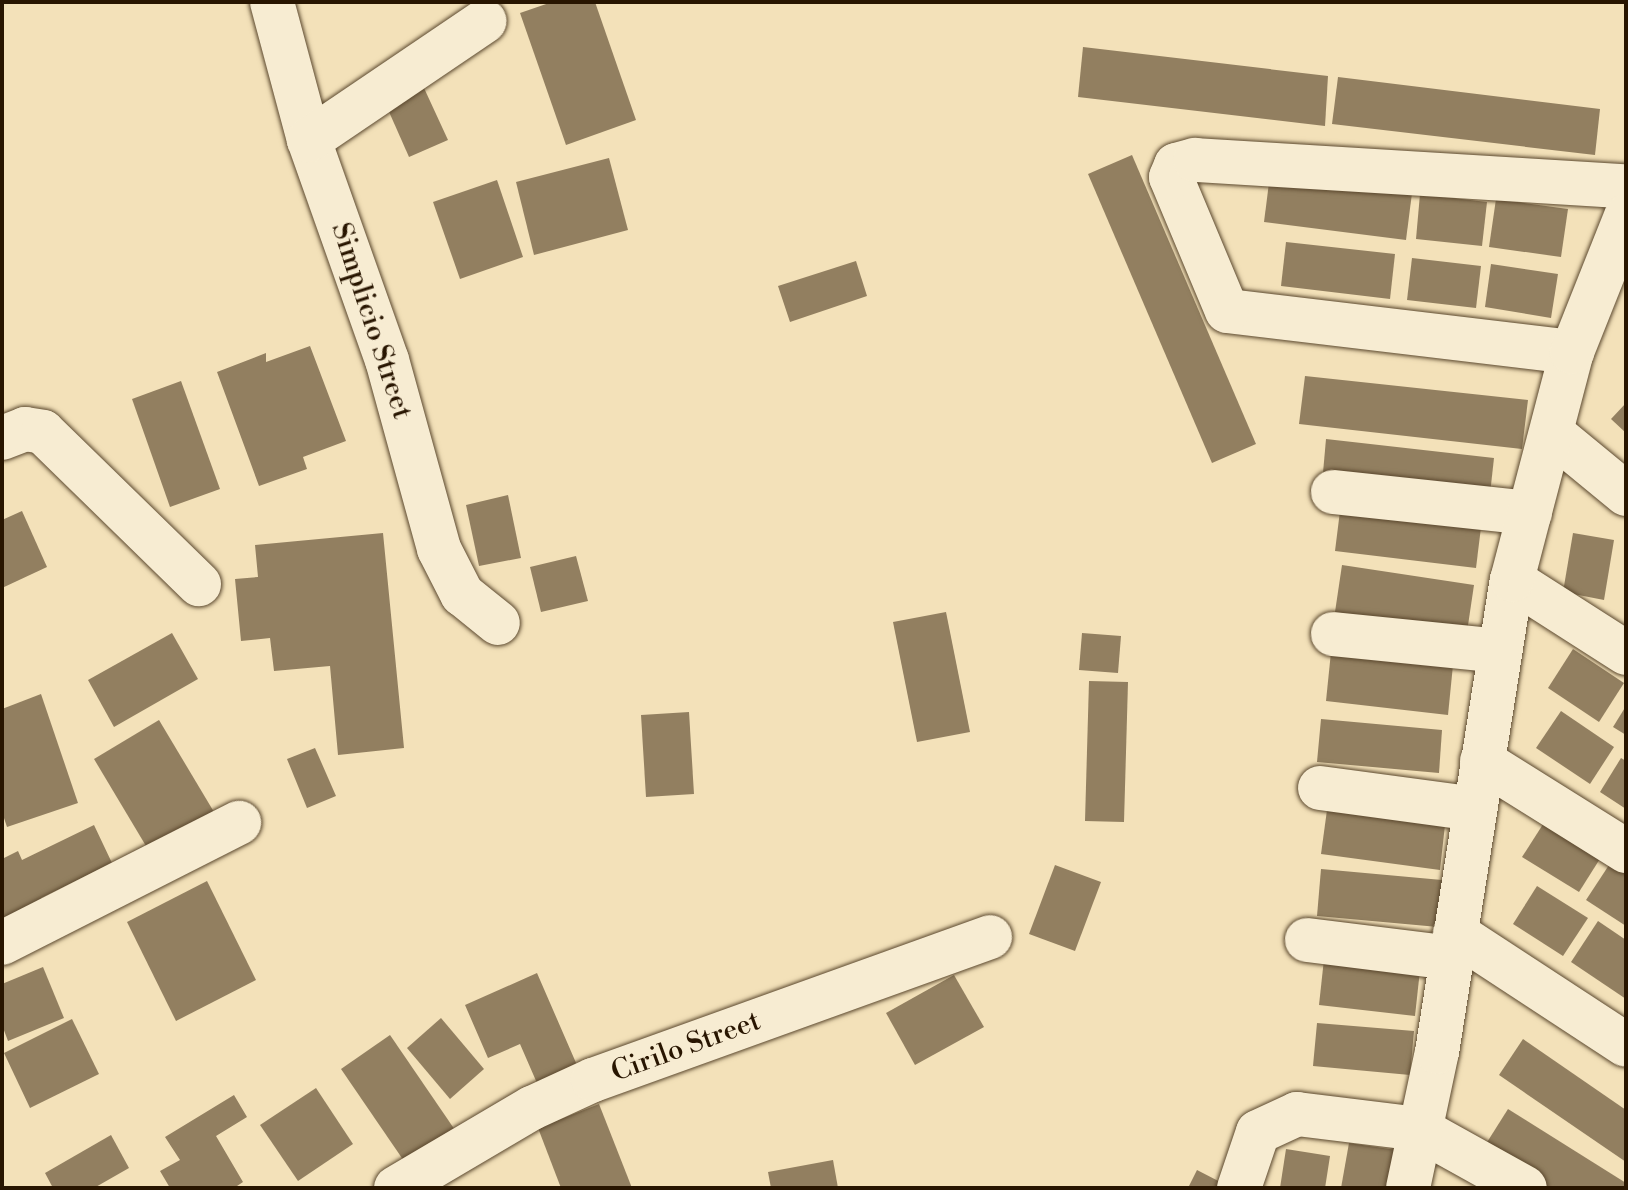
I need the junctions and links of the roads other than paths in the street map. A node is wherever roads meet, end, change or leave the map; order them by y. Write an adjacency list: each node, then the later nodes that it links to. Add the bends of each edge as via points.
1 (272, 2): 3 (street, Simplicio Street)
2 (485, 21): 3 (street)
3 (309, 140): 14 (street, Simplicio Street, via 387,360 439,549 462,594)
4 (1626, 186): 6 (street, via 1195,160 1176,165 1171,177 1227,311)
5 (1621, 246): 6 (street)
6 (1572, 352): 7 (street)
7 (1552, 433): 10 (street); 11 (street)
8 (2, 438): 13 (street, via 25,429 43,432)
9 (1333, 492): 11 (street)
10 (1626, 494)
11 (1530, 513): 12 (street)
12 (1512, 580): 16 (street); 17 (street)
13 (199, 584)
14 (498, 623)
15 (1333, 634): 16 (street)
16 (1500, 651): 18 (street)
17 (1626, 653)
18 (1482, 761): 20 (street); 22 (street)
19 (1320, 788): 20 (street)
20 (1475, 809): 26 (street)
21 (239, 823): 25 (street)
22 (1626, 851)
23 (990, 937): 29 (street, Cirilo Street, via 593,1080 532,1108)
24 (1307, 940): 26 (street)
25 (2, 943)
26 (1453, 946): 27 (street); 28 (street)
27 (1626, 1045)
28 (1419, 1129): 30 (street, via 1297,1114 1271,1122 1258,1132); 31 (street); 32 (street)
29 (396, 1188)
30 (1239, 1188)
31 (1408, 1188)
32 (1525, 1188)

